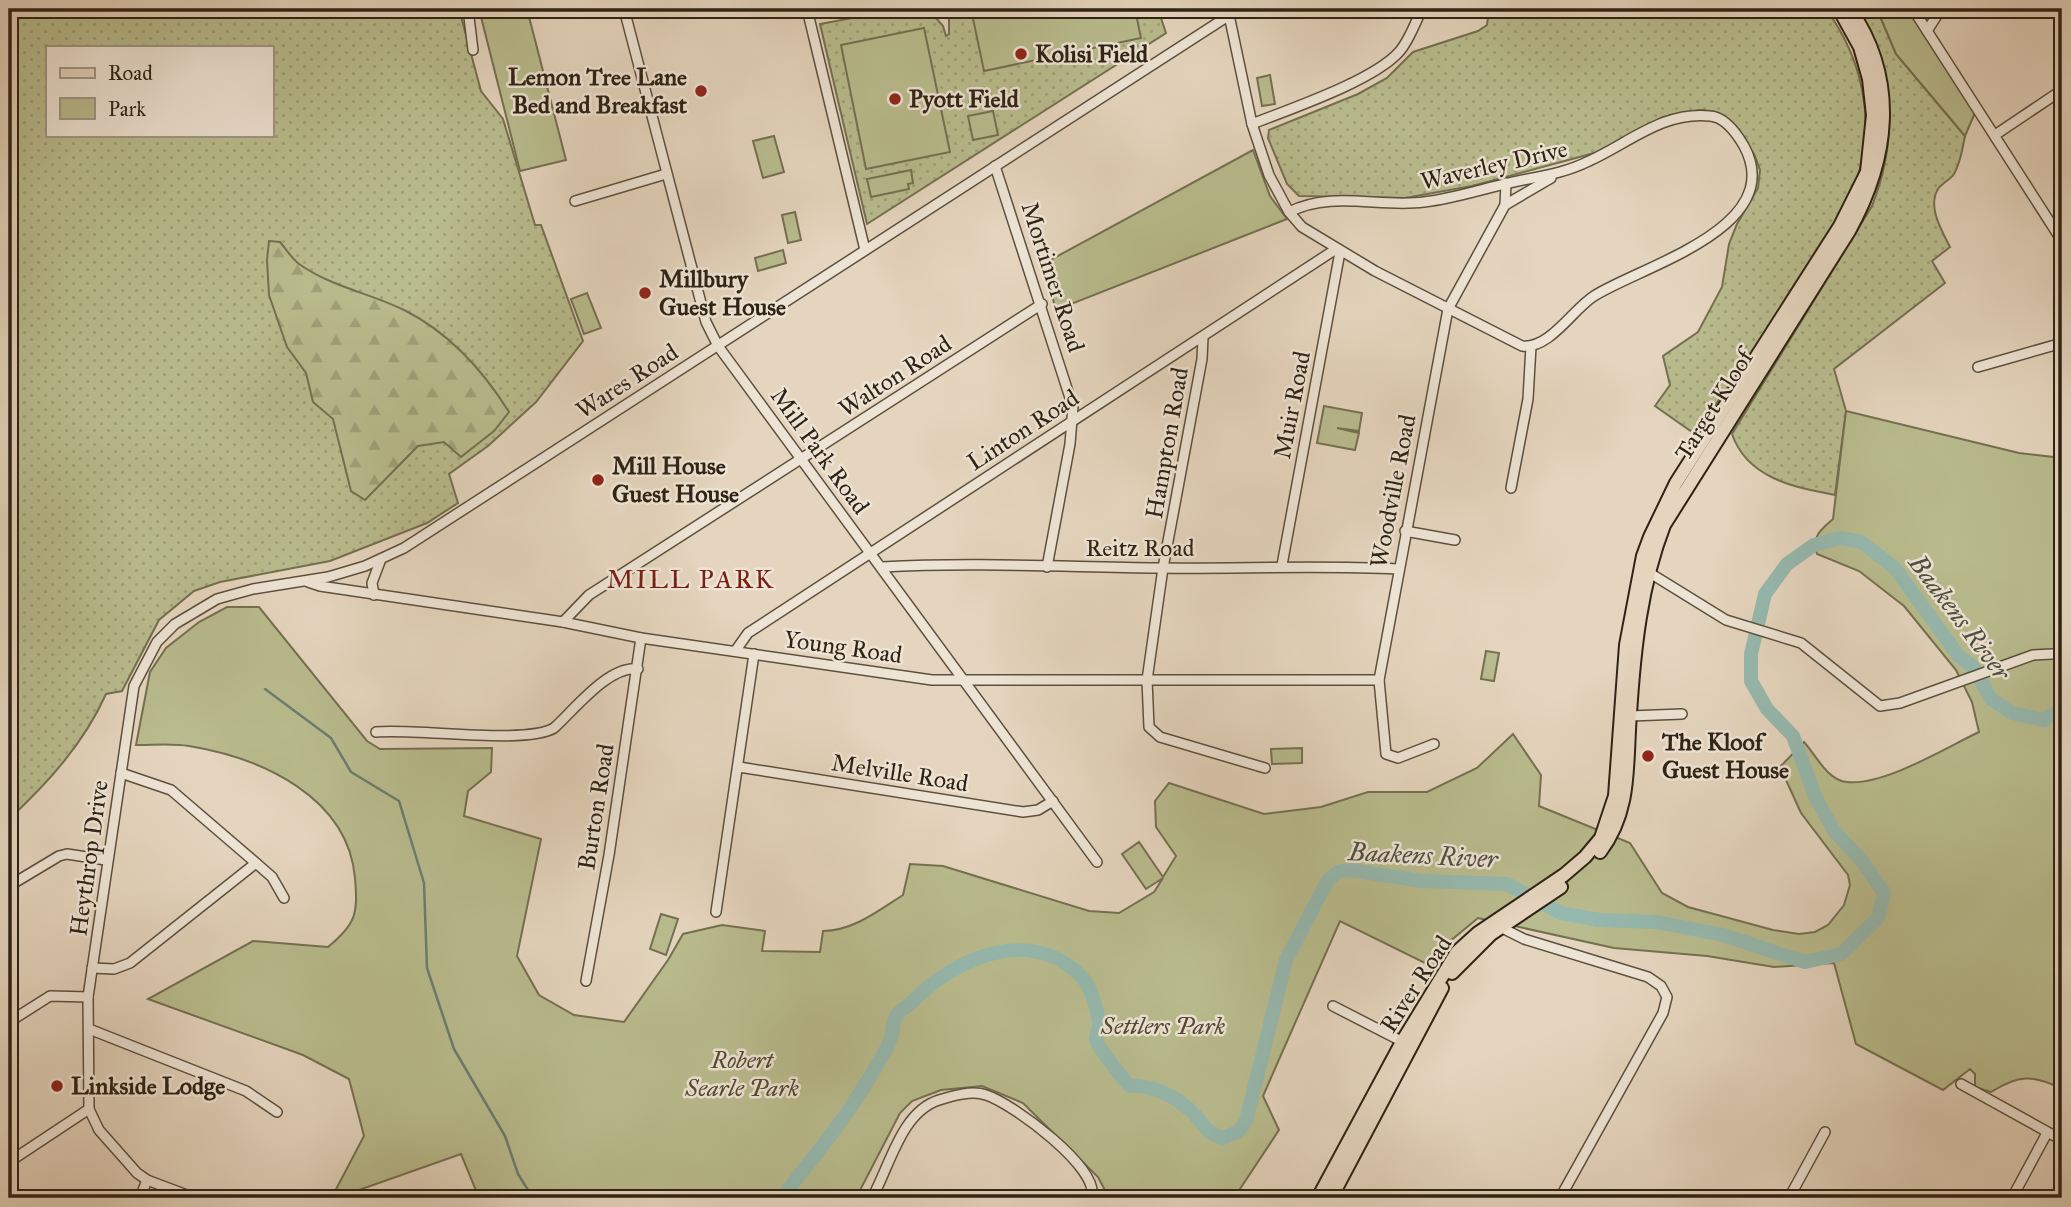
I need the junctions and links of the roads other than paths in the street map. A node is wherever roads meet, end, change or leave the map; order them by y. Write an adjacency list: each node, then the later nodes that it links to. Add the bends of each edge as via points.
1 (468, 9): 12 (street)
2 (624, 9): 17 (street, Mill Park Road)
3 (807, 9): 25 (street)
4 (1239, 9): 10 (street, Wares Road)
5 (1422, 9): 14 (street, via 1401,50 1389,61)
6 (1839, 9): 35 (main road, Target Kloof, via 1860,47 1869,79 1873,131 1867,172 1834,237)
7 (1850, 9): 35 (main road, Target Kloof, via 1871,50 1881,87 1883,131 1870,192 1849,231)
8 (1913, 9): 11 (street)
9 (1941, 9): 11 (street)
10 (1229, 15): 14 (street); 16 (street, Wares Road)
11 (1927, 31): 15 (street)
12 (473, 50)
13 (2062, 90): 15 (street)
14 (1252, 124): 22 (street, via 1272,183)
15 (1995, 135): 23 (street)
16 (995, 166): 25 (street, Wares Road); 27 (street, Mortimer Road)
17 (666, 174): 20 (street); 31 (street, Mill Park Road, via 706,322)
18 (1557, 174): 19 (street, Waverley Drive); 21 (street); 32 (street, Waverley Drive, via 1668,118 1707,115 1720,119 1737,134 1752,162 1753,178 1746,197 1709,237 1685,254 1597,295)
19 (1506, 183): 21 (street); 22 (street, Waverley Drive, via 1429,202 1333,201)
20 (575, 201)
21 (1504, 205): 28 (street, Woodville Road)
22 (1289, 212): 26 (street, via 1302,227)
23 (2059, 225): 24 (street)
24 (2062, 241)
25 (864, 250): 31 (street, Wares Road)
26 (1338, 250): 28 (street); 29 (street, Linton Road); 42 (street, Muir Road)
27 (1042, 304): 34 (street, Mortimer Road, via 1070,394); 36 (street, Walton Road)
28 (1448, 309): 32 (street, via 1513,342); 38 (street, Woodville Road)
29 (1203, 337): 34 (street, Linton Road); 45 (street, Hampton Road)
30 (2062, 343): 33 (street)
31 (718, 346): 36 (street, Mill Park Road); 41 (street, Wares Road, via 421,538)
32 (1531, 346): 37 (street, via 1528,399)
33 (1978, 367)
34 (1073, 420): 40 (street, Linton Road); 43 (street, Mortimer Road)
35 (1702, 452): 47 (main road, Target Kloof, via 1663,506)
36 (802, 460): 40 (street, Mill Park Road); 50 (street, Walton Road, via 589,595)
37 (1511, 488)
38 (1405, 531): 39 (street); 46 (street, Woodville Road)
39 (1455, 540)
40 (870, 552): 44 (street, Mill Park Road); 52 (street, Linton Road, via 756,628)
41 (381, 559): 48 (street, Wares Road); 49 (street, via 372,583)
42 (1282, 565): 45 (street, Reitz Road); 46 (street, Reitz Road)
43 (1047, 567): 44 (street, Reitz Road); 45 (street, Reitz Road)
44 (882, 568): 56 (street, Mill Park Road)
45 (1163, 568): 57 (street, Hampton Road)
46 (1398, 569): 58 (street, Woodville Road)
47 (1644, 570): 54 (street, via 1716,614 1801,643 1880,706 1895,705 2033,656); 60 (main road, Target Kloof); 67 (main road, Target Kloof, via 1625,654 1619,773)
48 (307, 581): 49 (street, Young Road); 65 (street, Heythrop Drive, via 217,598 175,624 157,642 134,686)
49 (374, 595): 50 (street, Young Road)
50 (563, 622): 51 (street, Young Road)
51 (641, 638): 52 (street, Young Road); 55 (street, Burton Road)
52 (736, 650): 53 (street, Young Road)
53 (754, 653): 56 (street, Young Road, via 932,680); 63 (street)
54 (2052, 654)
55 (638, 669): 61 (street, via 612,674 543,733); 76 (street, Burton Road)
56 (964, 679): 57 (street, Young Road); 66 (street, Mill Park Road)
57 (1147, 680): 58 (street, Young Road); 64 (street, Hampton Road, via 1148,720 1153,733)
58 (1379, 680): 62 (street, Woodville Road, via 1386,754 1398,758)
59 (1682, 714): 60 (street)
60 (1630, 716): 67 (main road, Target Kloof, via 1628,780 1621,812)
61 (376, 732)
62 (1434, 744)
63 (739, 767): 66 (street, Melville Road, via 1023,812); 73 (street)
64 (1265, 768)
65 (121, 773): 68 (street, Heythrop Drive); 70 (street, via 171,790)
66 (1053, 801): 69 (street, Mill Park Road)
67 (1604, 840): 74 (main road, River Road)
68 (106, 860): 71 (street, via 59,856); 75 (street, Heythrop Drive)
69 (1097, 862)
70 (256, 863): 72 (street, via 272,877); 75 (street, via 130,963 114,969)
71 (9, 886)
72 (284, 898)
73 (716, 912)
74 (1502, 924): 81 (main road, River Road, via 1457,952); 97 (street, via 1524,939 1648,977 1664,989 1668,1004)
75 (92, 968): 77 (street, Heythrop Drive)
76 (586, 981)
77 (88, 997): 79 (street, via 50,996); 80 (street, Heythrop Drive)
78 (1334, 1006): 81 (street)
79 (9, 1022)
80 (89, 1030): 83 (street, Heythrop Drive); 84 (street, via 246,1091)
81 (1406, 1044): 88 (main road, River Road)
82 (1961, 1084): 86 (street)
83 (89, 1109): 89 (street); 90 (street, via 105,1137)
84 (277, 1112)
85 (1825, 1132): 98 (street)
86 (2047, 1133): 87 (street); 99 (street)
87 (2062, 1140)
88 (1348, 1156): 95 (main road, River Road); 96 (main road, River Road)
89 (9, 1162)
90 (147, 1180): 92 (street); 93 (street)
91 (1092, 1196): 94 (street, via 1084,1170 1052,1140 1002,1102 974,1093 939,1100 916,1112)
92 (140, 1198)
93 (195, 1198)
94 (872, 1198)
95 (1318, 1198)
96 (1331, 1198)
97 (1560, 1198)
98 (1789, 1198)
99 (2012, 1198)

